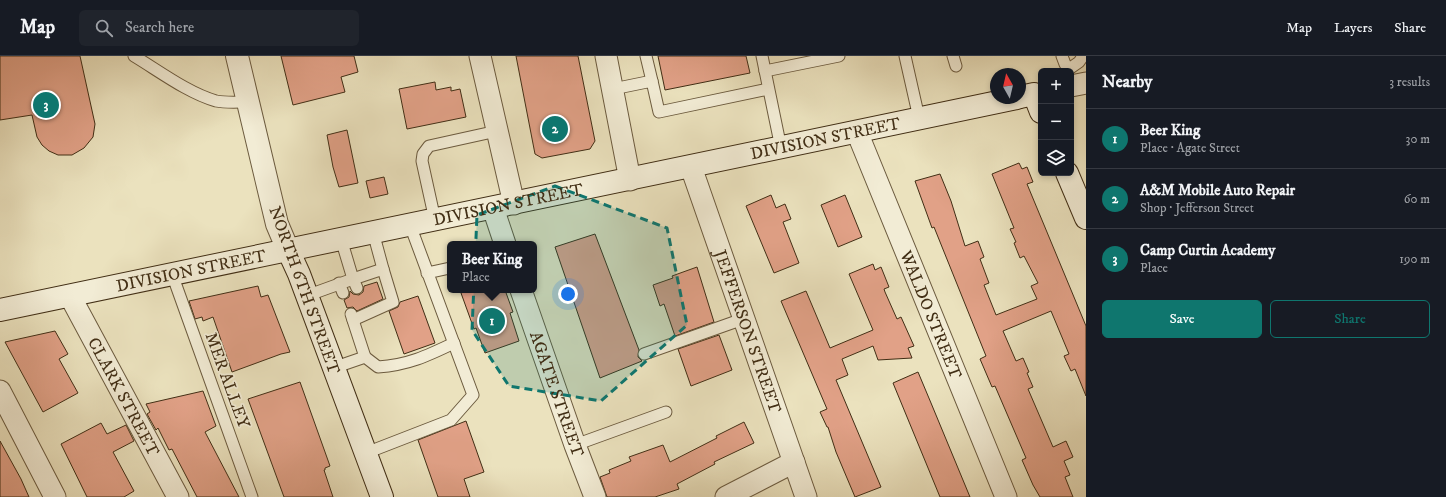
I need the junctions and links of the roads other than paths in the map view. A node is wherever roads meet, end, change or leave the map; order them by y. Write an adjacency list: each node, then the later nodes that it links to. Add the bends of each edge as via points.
1 (134, 56): 21 (lane, via 194,92 217,101)
2 (237, 56): 21 (main road, NORTH 6TH STREET)
3 (480, 56): 23 (street)
4 (606, 56): 19 (street)
5 (646, 56): 16 (lane)
6 (762, 56): 14 (lane)
7 (839, 56): 11 (lane)
8 (905, 56): 22 (lane)
9 (1062, 56): 12 (lane)
10 (1083, 56): 13 (lane)
11 (815, 58): 14 (lane)
12 (1066, 68)
13 (1074, 68)
14 (765, 71): 18 (lane)
15 (1074, 77): 17 (street)
16 (652, 81): 18 (lane, via 659,112); 19 (lane)
17 (1086, 83)
18 (768, 88): 25 (lane)
19 (613, 89): 28 (street)
20 (1031, 99): 22 (main road, DIVISION STREET)
21 (248, 102): 37 (main road, NORTH 6TH STREET, via 277,224)
22 (919, 118): 24 (main road, DIVISION STREET)
23 (497, 131): 29 (street); 32 (lane, via 429,146 423,154 422,161)
24 (857, 132): 25 (main road, DIVISION STREET); 64 (street, WALDO STREET)
25 (781, 148): 26 (main road, DIVISION STREET)
26 (691, 166): 28 (main road, DIVISION STREET); 47 (street, JEFFERSON STREET)
27 (1068, 176): 31 (main road)
28 (630, 180): 29 (main road, DIVISION STREET)
29 (514, 204): 30 (main road, DIVISION STREET)
30 (493, 208): 32 (main road, DIVISION STREET); 36 (street)
31 (1086, 218)
32 (435, 220): 33 (main road, DIVISION STREET)
33 (410, 225): 34 (main road, DIVISION STREET); 40 (lane)
34 (373, 232): 35 (main road, DIVISION STREET); 38 (lane)
35 (341, 239): 37 (main road, DIVISION STREET); 42 (lane)
36 (505, 241)
37 (288, 250): 41 (main road, DIVISION STREET); 45 (main road, NORTH 6TH STREET)
38 (383, 269): 42 (lane); 50 (lane, via 393,302 351,317)
39 (447, 269): 40 (lane)
40 (427, 273): 48 (lane)
41 (172, 274): 44 (main road, DIVISION STREET); 59 (lane, MER ALLEY)
42 (355, 284): 45 (lane)
43 (522, 293): 54 (street, AGATE STREET)
44 (70, 296): 46 (main road, DIVISION STREET); 58 (street, CLARK STREET)
45 (306, 296): 51 (main road, NORTH 6TH STREET)
46 (0, 310)
47 (743, 319): 49 (lane); 56 (street, JEFFERSON STREET)
48 (454, 344): 50 (lane, via 396,366 378,367); 55 (lane, via 473,395 451,420)
49 (644, 354)
50 (365, 357): 51 (lane)
51 (333, 368): 55 (main road, NORTH 6TH STREET)
52 (0, 391): 57 (street)
53 (666, 412): 54 (lane)
54 (575, 445): 61 (street, AGATE STREET)
55 (366, 453): 60 (main road, NORTH 6TH STREET)
56 (794, 462): 62 (street); 63 (street, JEFFERSON STREET)
57 (55, 497)
58 (178, 497)
59 (252, 497)
60 (382, 497)
61 (595, 497)
62 (726, 497)
63 (806, 497)
64 (1006, 497)

